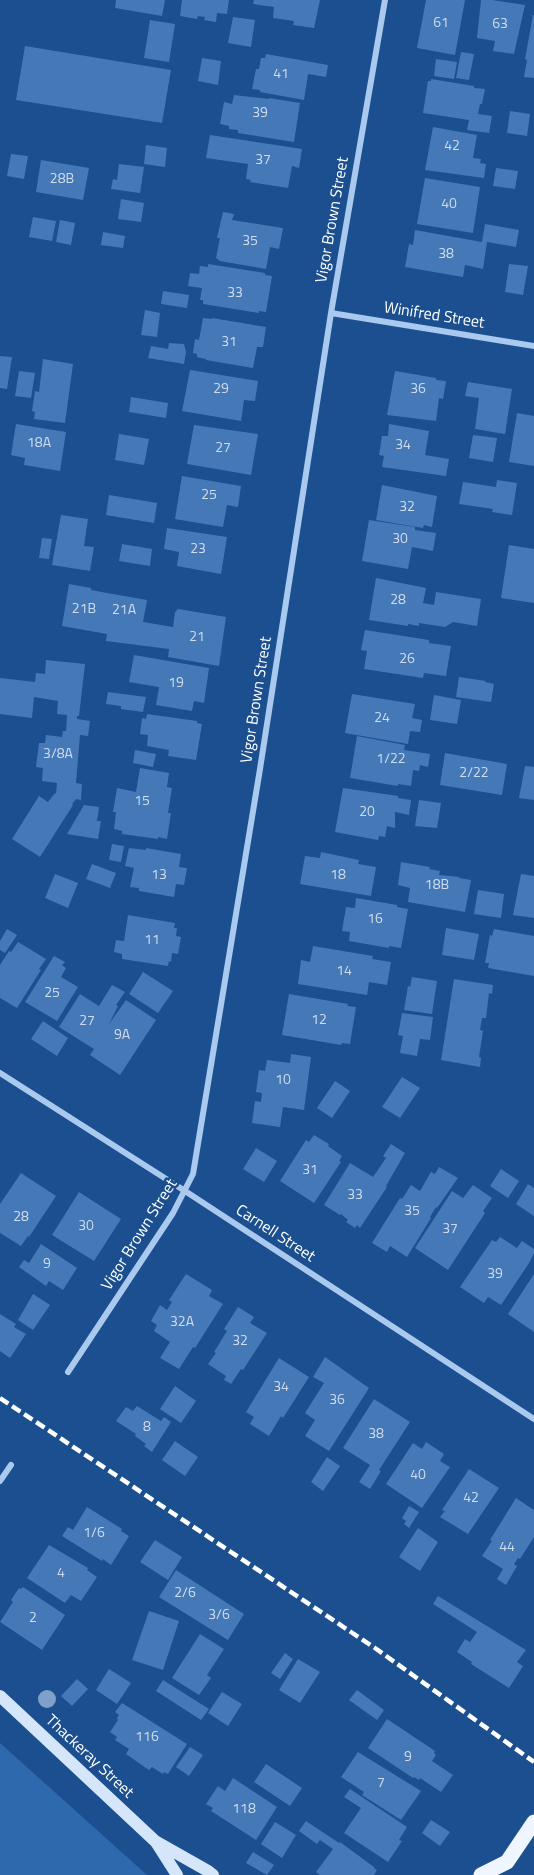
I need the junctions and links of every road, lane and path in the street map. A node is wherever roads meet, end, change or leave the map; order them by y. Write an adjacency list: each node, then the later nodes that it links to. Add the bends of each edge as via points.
1 (385, 0): 2 (street, Vigor Brown Street)
2 (331, 313): 3 (street, Winifred Street); 5 (street, Vigor Brown Street, via 193,1174)
3 (534, 346)
4 (0, 1073): 5 (street, Carnell Street)
5 (185, 1191): 6 (street, Vigor Brown Street); 7 (street, Carnell Street)
6 (68, 1372)
7 (534, 1419)
8 (11, 1465): 9 (street)
9 (0, 1481)
10 (0, 1696): 12 (main road, Thackeray Street)
11 (534, 1822): 13 (main road)
12 (155, 1841): 14 (main road, Thackeray Street); 15 (main road, Thackeray Street)
13 (506, 1868): 16 (main road)
14 (177, 1875)
15 (213, 1875)
16 (481, 1875)

